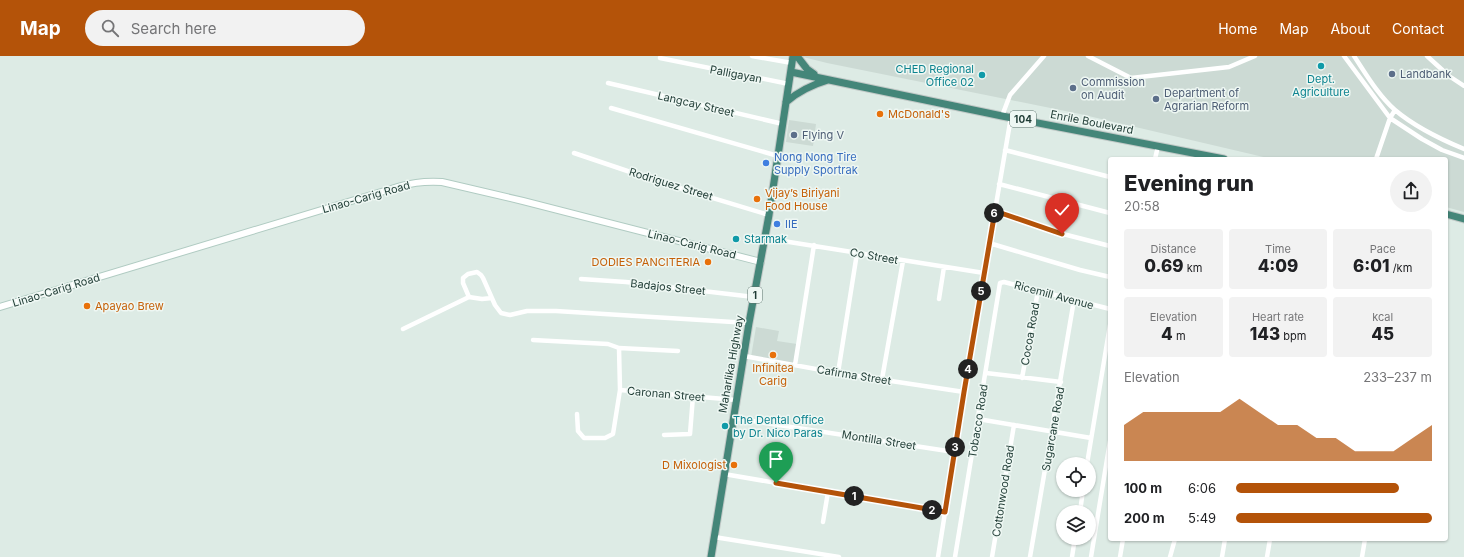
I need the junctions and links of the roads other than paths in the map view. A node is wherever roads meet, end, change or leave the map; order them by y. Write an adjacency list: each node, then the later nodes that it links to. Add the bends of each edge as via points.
1 (752, 56): 10 (street)
2 (797, 56): 12 (highway, via 807,70)
3 (1044, 56): 20 (street, via 1010,95)
4 (1088, 56): 5 (street, via 1124,75 1138,78 1229,67)
5 (1255, 56)
6 (1344, 56): 22 (street)
7 (1354, 56): 19 (street)
8 (1427, 56): 16 (street)
9 (660, 58): 15 (street, Palligayan)
10 (793, 60): 11 (highway, Maharlika Highway / 1)
11 (791, 72): 12 (highway, Enrile Boulevard / 104); 15 (highway, Maharlika Highway / 1)
12 (822, 78): 13 (highway, Enrile Boulevard / 104)
13 (830, 79): 17 (highway, via 802,90); 20 (highway, Enrile Boulevard / 104)
14 (608, 83): 23 (street, Langcay Street)
15 (789, 84): 17 (highway, Maharlika Highway / 1)
16 (1464, 86)
17 (786, 102): 23 (highway, Maharlika Highway / 1)
18 (611, 108): 28 (street)
19 (1395, 110): 22 (street); 25 (street, via 1425,131)
20 (1002, 116): 21 (highway, Enrile Boulevard / 104)
21 (1011, 117): 24 (highway, Enrile Boulevard / 104); 26 (street)
22 (1390, 118): 32 (street); 33 (street, via 1422,140)
23 (783, 124): 28 (highway, Maharlika Highway / 1)
24 (1158, 146): 29 (highway, Enrile Boulevard / 104); 30 (street)
25 (1464, 149)
26 (1005, 150): 34 (street); 35 (street)
27 (574, 153): 38 (street, Rodriguez Street)
28 (778, 156): 38 (highway, Maharlika Highway / 1)
29 (1189, 156): 31 (highway, Enrile Boulevard / 104)
30 (1156, 157)
31 (1201, 157)
32 (1377, 157)
33 (1464, 158)
34 (1108, 176)
35 (999, 184): 36 (street); 37 (street)
36 (995, 211): 42 (street); 44 (street, via 1062,234)
37 (1108, 212)
38 (769, 214): 41 (highway, Maharlika Highway / 1)
39 (1448, 215): 40 (highway)
40 (1464, 219)
41 (764, 238): 43 (street, Co Street); 47 (highway, Maharlika Highway / 1)
42 (989, 243): 49 (street); 50 (street)
43 (814, 245): 45 (street, Co Street); 68 (street)
44 (1108, 246)
45 (857, 253): 46 (street, Co Street); 70 (street)
46 (903, 261): 48 (street, Co Street); 72 (street)
47 (761, 262): 55 (highway, Maharlika Highway / 1); 59 (main road, Linao-Carig Road, via 442,182 413,182)
48 (944, 267): 49 (street, Co Street); 57 (street)
49 (984, 273): 75 (street)
50 (1108, 277)
51 (581, 279): 55 (street, Badajos Street)
52 (999, 285): 53 (street, Ricemill Avenue, via 1004,282); 69 (street, Tobacco Road)
53 (1038, 291): 58 (street, Ricemill Avenue); 71 (street, Cocoa Road)
54 (469, 297): 56 (street, via 482,300); 56 (street, via 463,278 477,272 483,278); 62 (street)
55 (754, 297): 61 (highway, Maharlika Highway / 1)
56 (492, 298): 61 (street, via 498,310 508,315 528,311 556,311)
57 (939, 299)
58 (1074, 300): 60 (street, Ricemill Avenue); 73 (street, Sugarcane Road)
59 (0, 307)
60 (1108, 308)
61 (749, 323): 67 (highway, Maharlika Highway / 1)
62 (403, 329)
63 (1108, 337): 84 (street)
64 (533, 340): 65 (street, via 608,344)
65 (619, 348): 66 (street); 74 (street)
66 (678, 351)
67 (744, 356): 68 (street, Cafirma Street); 77 (highway, Maharlika Highway / 1)
68 (795, 365): 70 (street, Cafirma Street)
69 (986, 372): 71 (street); 80 (street, Tobacco Road)
70 (838, 373): 72 (street, Cafirma Street)
71 (1022, 378): 73 (street)
72 (882, 379): 75 (street, Cafirma Street)
73 (1061, 382): 82 (street, Sugarcane Road)
74 (620, 390): 76 (street, Caronan Street); 78 (street, via 612,436 584,438 578,431)
75 (964, 392): 85 (street)
76 (693, 396): 77 (street, Caronan Street); 83 (street, via 690,434)
77 (736, 400): 79 (highway, Maharlika Highway / 1)
78 (577, 414)
79 (733, 418): 85 (street, Montilla Street); 88 (highway, Maharlika Highway / 1)
80 (978, 419): 81 (street); 102 (street, Tobacco Road)
81 (1014, 425): 82 (street); 103 (street, Cottonwood Road)
82 (1053, 432): 84 (street); 104 (street, Sugarcane Road)
83 (664, 436)
84 (1091, 438): 87 (street)
85 (954, 452): 90 (street)
86 (1108, 453): 106 (street)
87 (1088, 457)
88 (724, 474): 89 (street); 92 (highway, Maharlika Highway / 1)
89 (828, 492): 90 (street); 91 (street)
90 (945, 512): 101 (street)
91 (823, 522)
92 (714, 537): 99 (highway, Maharlika Highway / 1); 100 (street)
93 (1123, 541): 107 (street)
94 (1174, 541): 108 (street)
95 (1225, 541): 109 (street)
96 (1270, 541): 110 (street)
97 (1365, 541): 111 (street)
98 (1074, 545): 105 (street)
99 (711, 557)
100 (839, 557)
101 (938, 557)
102 (955, 557)
103 (992, 557)
104 (1030, 557)
105 (1072, 557)
106 (1091, 557)
107 (1120, 557)
108 (1170, 557)
109 (1222, 557)
110 (1267, 557)
111 (1362, 557)

